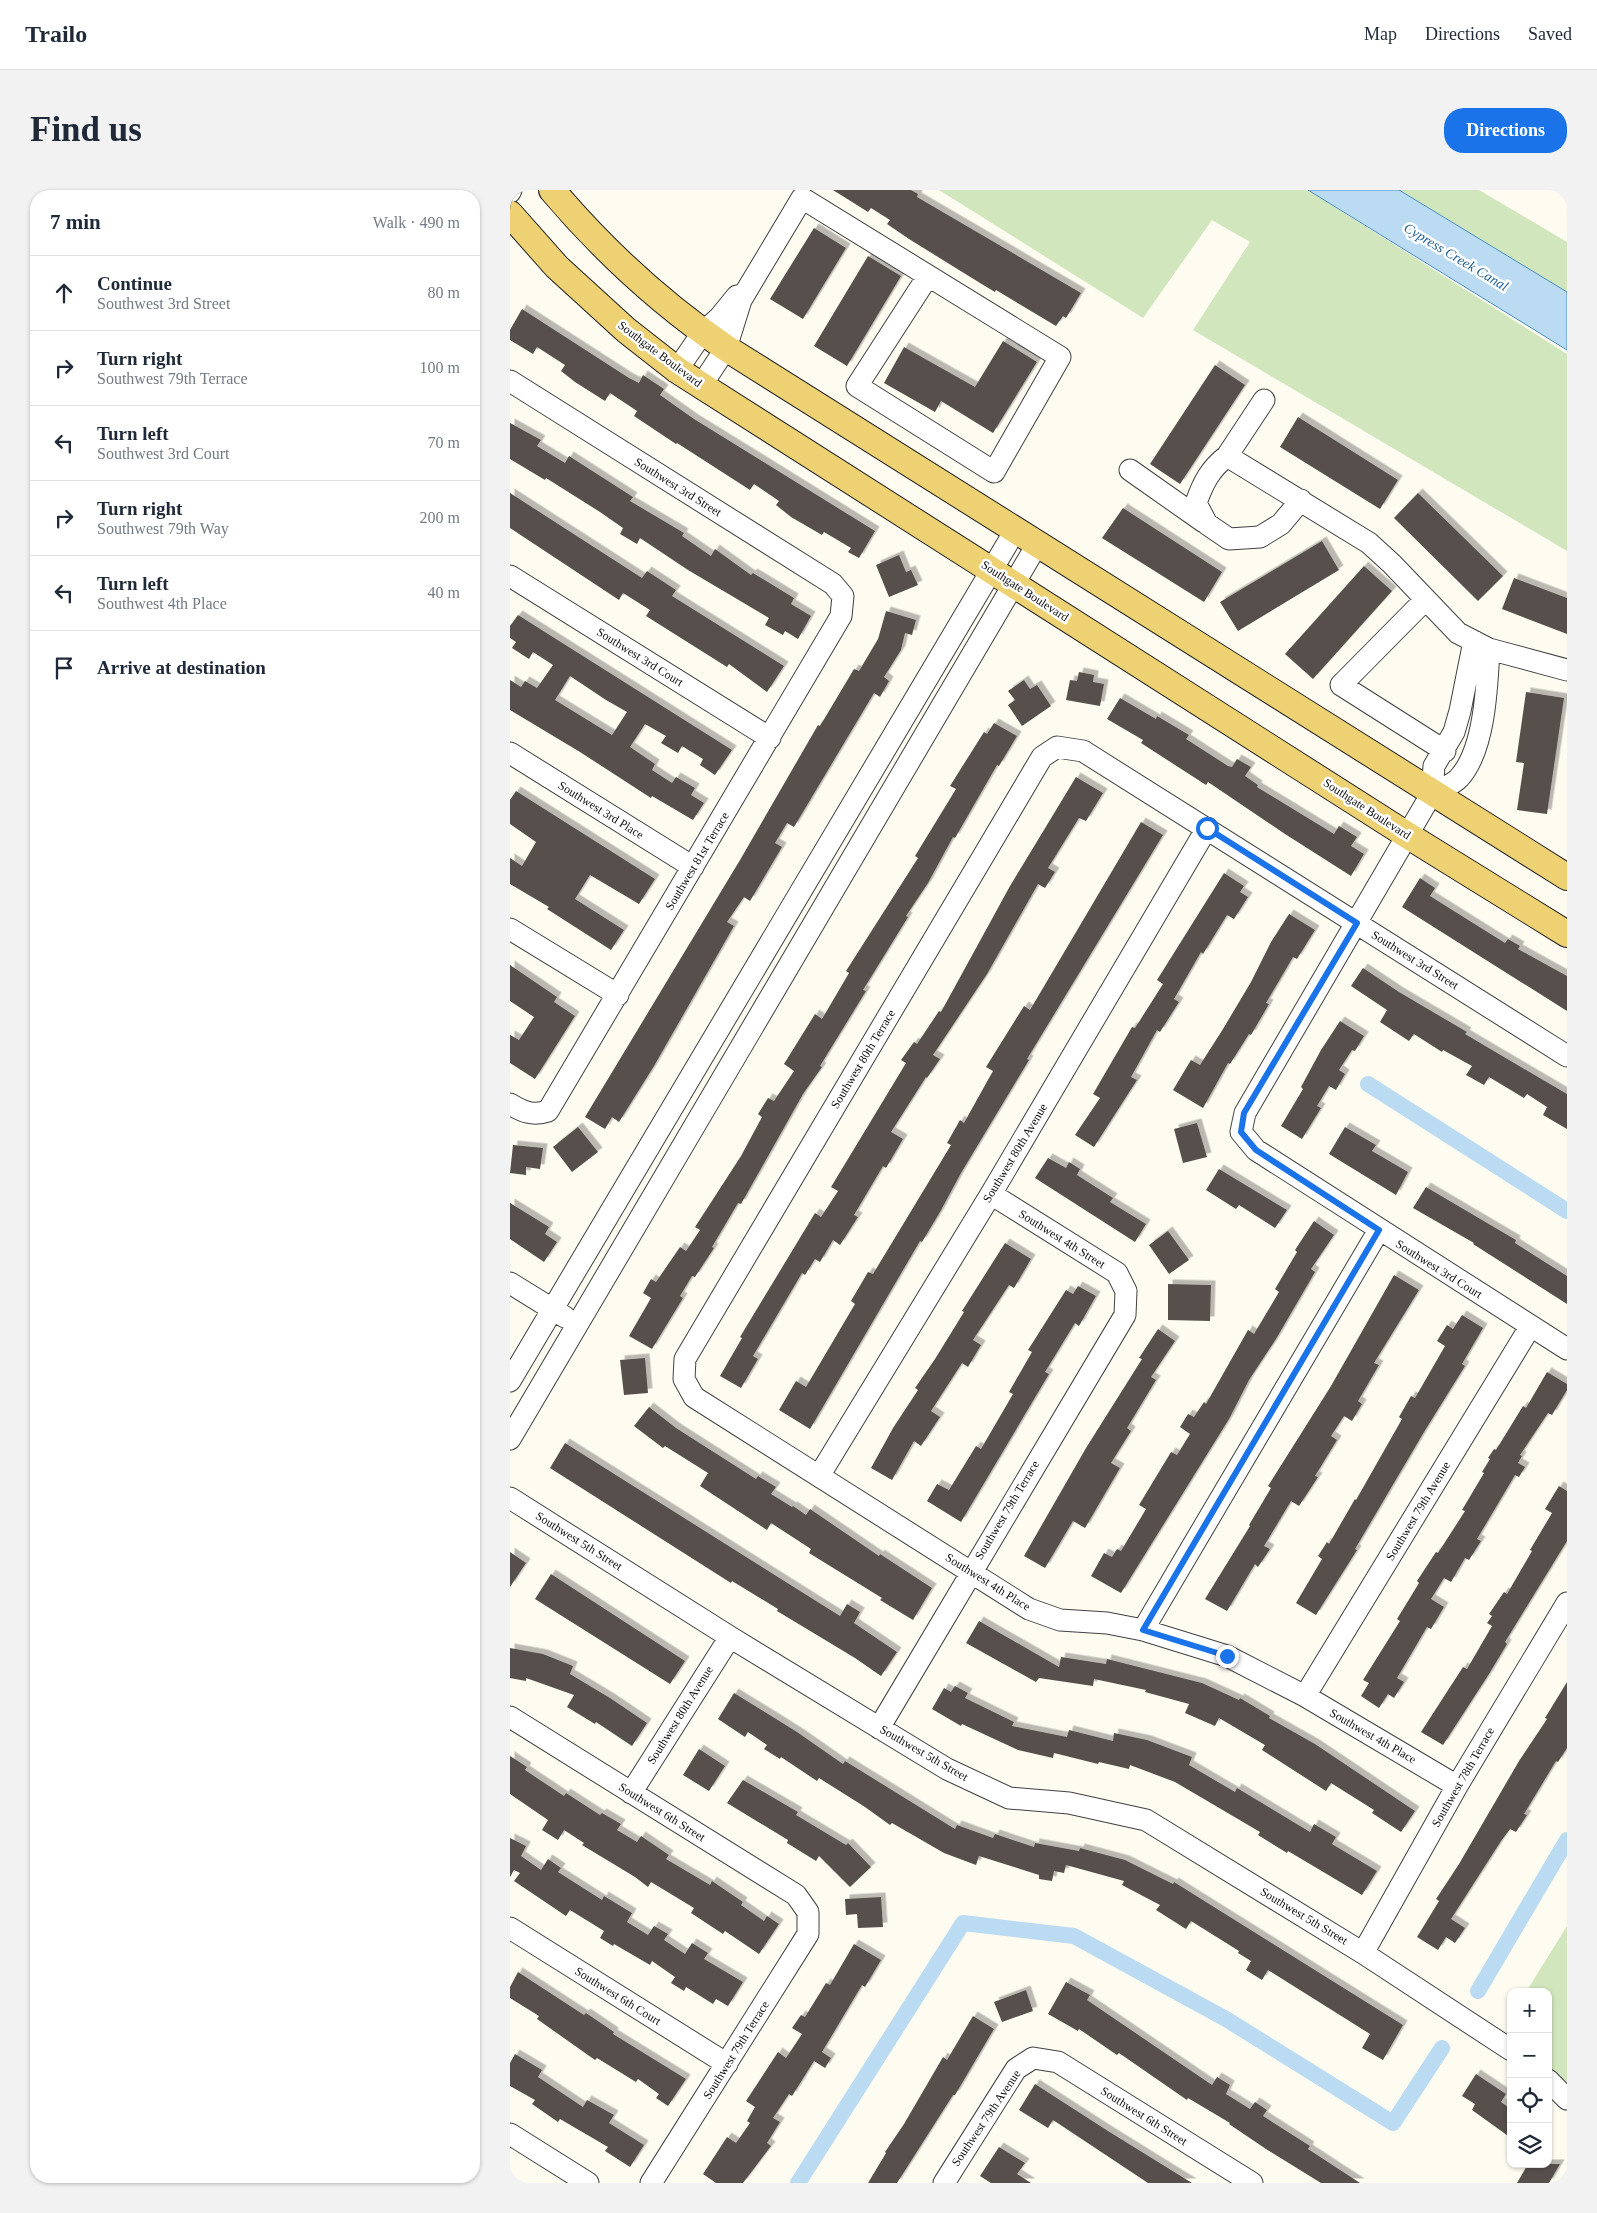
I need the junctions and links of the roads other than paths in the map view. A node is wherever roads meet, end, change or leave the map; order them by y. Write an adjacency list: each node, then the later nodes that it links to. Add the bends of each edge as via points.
1 (552, 190): 5 (main road, via 588,232 653,293)
2 (510, 214): 7 (main road, Southgate Boulevard, via 557,267 626,330)
3 (928, 276): 3 (street, via 1060,357 994,472 857,386); 4 (street, via 802,198)
4 (754, 277): 5 (street); 6 (street, via 741,300)
5 (703, 332): 6 (main road); 7 (street)
6 (726, 348): 9 (street); 15 (main road)
7 (677, 370): 9 (main road, Southgate Boulevard)
8 (510, 380): 20 (street, Southwest 3rd Street, via 832,584)
9 (701, 386): 17 (main road, Southgate Boulevard)
10 (1264, 400): 11 (street)
11 (1227, 456): 13 (street); 14 (street, via 1203,481 1196,503)
12 (1130, 470): 14 (street)
13 (1301, 500): 14 (street, via 1281,524 1260,537 1229,538); 21 (street, via 1369,543)
14 (1207, 524)
15 (1016, 529): 16 (main road); 17 (street)
16 (1038, 543): 19 (street); 28 (main road)
17 (992, 569): 19 (main road, Southgate Boulevard); 43 (street)
18 (510, 576): 24 (street, Southwest 3rd Court)
19 (1014, 583): 30 (main road, Southgate Boulevard); 44 (street)
20 (843, 596): 24 (street, Southwest 81st Terrace, via 841,616)
21 (1425, 600): 22 (street, via 1458,632); 26 (street, via 1341,685)
22 (1481, 645): 23 (street); 26 (street); 28 (street, via 1485,709 1476,746 1458,779)
23 (1567, 670)
24 (770, 738): 31 (street, Southwest 81st Terrace)
25 (1057, 747): 29 (street, Southwest 3rd Street, via 1083,751); 47 (street, Southwest 80th Terrace, via 1042,757 685,1359)
26 (1445, 751): 28 (street, via 1434,766)
27 (510, 753): 31 (street, Southwest 3rd Place)
28 (1432, 793): 30 (street); 32 (main road)
29 (1207, 828): 33 (street, Southwest 3rd Street); 39 (street, Southwest 80th Avenue)
30 (1407, 835): 33 (street); 35 (main road, Southgate Boulevard)
31 (693, 867): 36 (street, Southwest 81st Terrace)
32 (1567, 877)
33 (1357, 923): 37 (street, Southwest 3rd Street); 40 (street, Southwest 3rd Court, via 1244,1113 1241,1132 1256,1150)
34 (510, 929): 36 (street)
35 (1567, 934)
36 (618, 995): 38 (street, Southwest 81st Terrace, via 548,1111 536,1115)
37 (1567, 1056)
38 (510, 1104)
39 (991, 1194): 42 (street, Southwest 4th Street, via 1117,1273); 50 (street, Southwest 80th Avenue)
40 (1379, 1230): 45 (street, Southwest 3rd Court); 54 (street)
41 (510, 1283): 43 (street)
42 (1126, 1291): 52 (street, Southwest 79th Terrace, via 1125,1315)
43 (553, 1310): 44 (street); 48 (street)
44 (578, 1326): 49 (street)
45 (1530, 1327): 46 (street, Southwest 3rd Court); 56 (street, Southwest 79th Avenue)
46 (1567, 1349)
47 (684, 1379): 50 (street, Southwest 4th Place, via 694,1397)
48 (510, 1381)
49 (510, 1439)
50 (819, 1476): 52 (street, Southwest 4th Place)
51 (510, 1498): 55 (street, Southwest 5th Street)
52 (971, 1572): 54 (street, Southwest 4th Place, via 1029,1609 1060,1620 1106,1623); 58 (street, Southwest 79th Terrace)
53 (1567, 1602): 59 (street, Southwest 78th Terrace)
54 (1143, 1630): 56 (street, Southwest 4th Place, via 1227,1656)
55 (730, 1637): 58 (street, Southwest 5th Street); 60 (street, Southwest 80th Avenue)
56 (1305, 1696): 59 (street, Southwest 4th Place)
57 (510, 1717): 60 (street, Southwest 6th Street)
58 (879, 1728): 63 (street, Southwest 5th Street, via 947,1769 1009,1798 1069,1803 1146,1820)
59 (1457, 1786): 63 (street, Southwest 78th Terrace)
60 (631, 1793): 61 (street, Southwest 6th Street, via 796,1895)
61 (808, 1912): 66 (street, Southwest 79th Terrace, via 808,1934)
62 (510, 1928): 66 (street, Southwest 6th Court)
63 (1363, 1953): 64 (street, Southwest 5th Street)
64 (1507, 2047)
65 (1033, 2058): 72 (street, Southwest 79th Avenue, via 1016,2069); 73 (street, Southwest 6th Street, via 1058,2062)
66 (727, 2064): 71 (street, Southwest 79th Terrace)
67 (1552, 2084): 68 (street)
68 (1567, 2099)
69 (510, 2134): 70 (street)
70 (588, 2183)
71 (651, 2183)
72 (944, 2183)
73 (1252, 2183)

